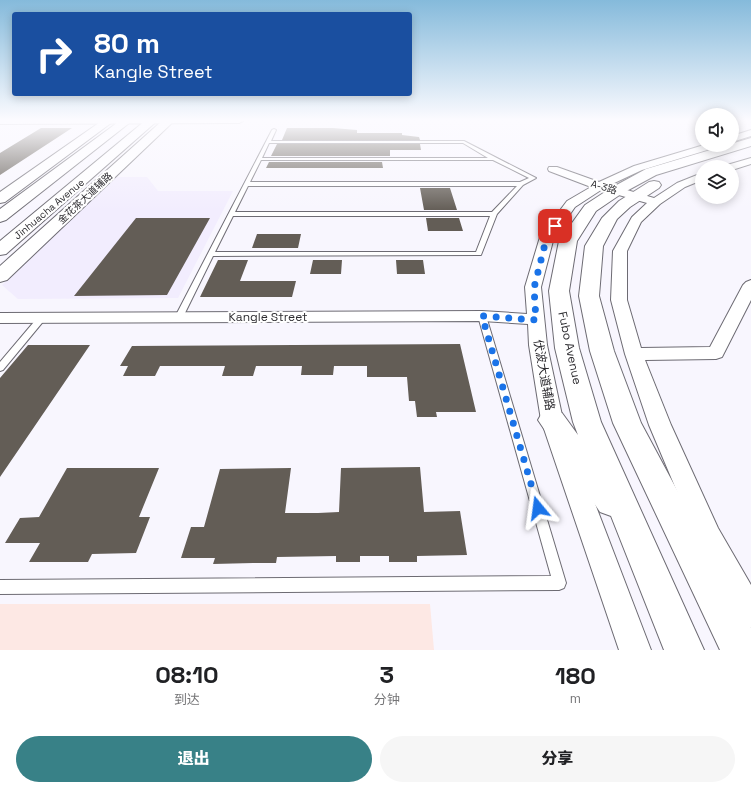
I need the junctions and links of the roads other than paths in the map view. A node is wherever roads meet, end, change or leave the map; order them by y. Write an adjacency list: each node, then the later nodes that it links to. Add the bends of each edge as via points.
1 (69, 150): 20 (main road)
2 (88, 150): 24 (main road, Jinhuacha Avenue)
3 (118, 150): 25 (main road, Jinhuacha Avenue)
4 (137, 150): 27 (main road, 金花茶大道辅路)
5 (264, 150): 10 (lane)
6 (479, 150): 11 (lane)
7 (695, 150): 18 (street, 伏波大道辅路, via 638,168)
8 (722, 150): 18 (main road, Fubo Avenue, via 677,163)
9 (751, 151): 19 (main road, via 692,168 662,180)
10 (260, 159): 11 (lane); 16 (lane)
11 (494, 159): 17 (lane, via 534,178)
12 (751, 161): 13 (street)
13 (739, 165)
14 (553, 169): 18 (street, A-3路)
15 (695, 179): 21 (street)
16 (247, 184): 17 (lane); 22 (lane)
17 (521, 184): 23 (lane)
18 (608, 189): 19 (street, A-3路); 33 (street, 伏波大道辅路, via 572,204 547,236 534,288); 37 (main road, Fubo Avenue, via 590,208 568,241 559,291 568,348 587,422)
19 (635, 196): 21 (street, A-3路); 42 (main road, via 613,214 594,246 589,296 602,351 627,423)
20 (0, 199)
21 (656, 202): 34 (street, via 636,220 620,251 619,300)
22 (232, 214): 23 (lane); 26 (lane)
23 (494, 214): 26 (lane, via 479,254)
24 (0, 217)
25 (0, 250)
26 (211, 254): 30 (lane)
27 (0, 276)
28 (751, 285): 34 (street, via 716,353)
29 (482, 316): 30 (street, Kangle Street); 33 (street, Kangle Street); 38 (lane, via 559,583)
30 (179, 317): 32 (street, Kangle Street)
31 (0, 318): 32 (street, Kangle Street)
32 (42, 318): 35 (lane)
33 (536, 320): 36 (street, 伏波大道辅路)
34 (634, 354): 39 (street, via 660,425 709,537)
35 (0, 368)
36 (552, 420): 37 (main road); 40 (street, 伏波大道辅路)
37 (636, 536): 41 (main road, Fubo Avenue)
38 (0, 588)
39 (751, 613)
40 (635, 650)
41 (684, 650)
42 (741, 650)

